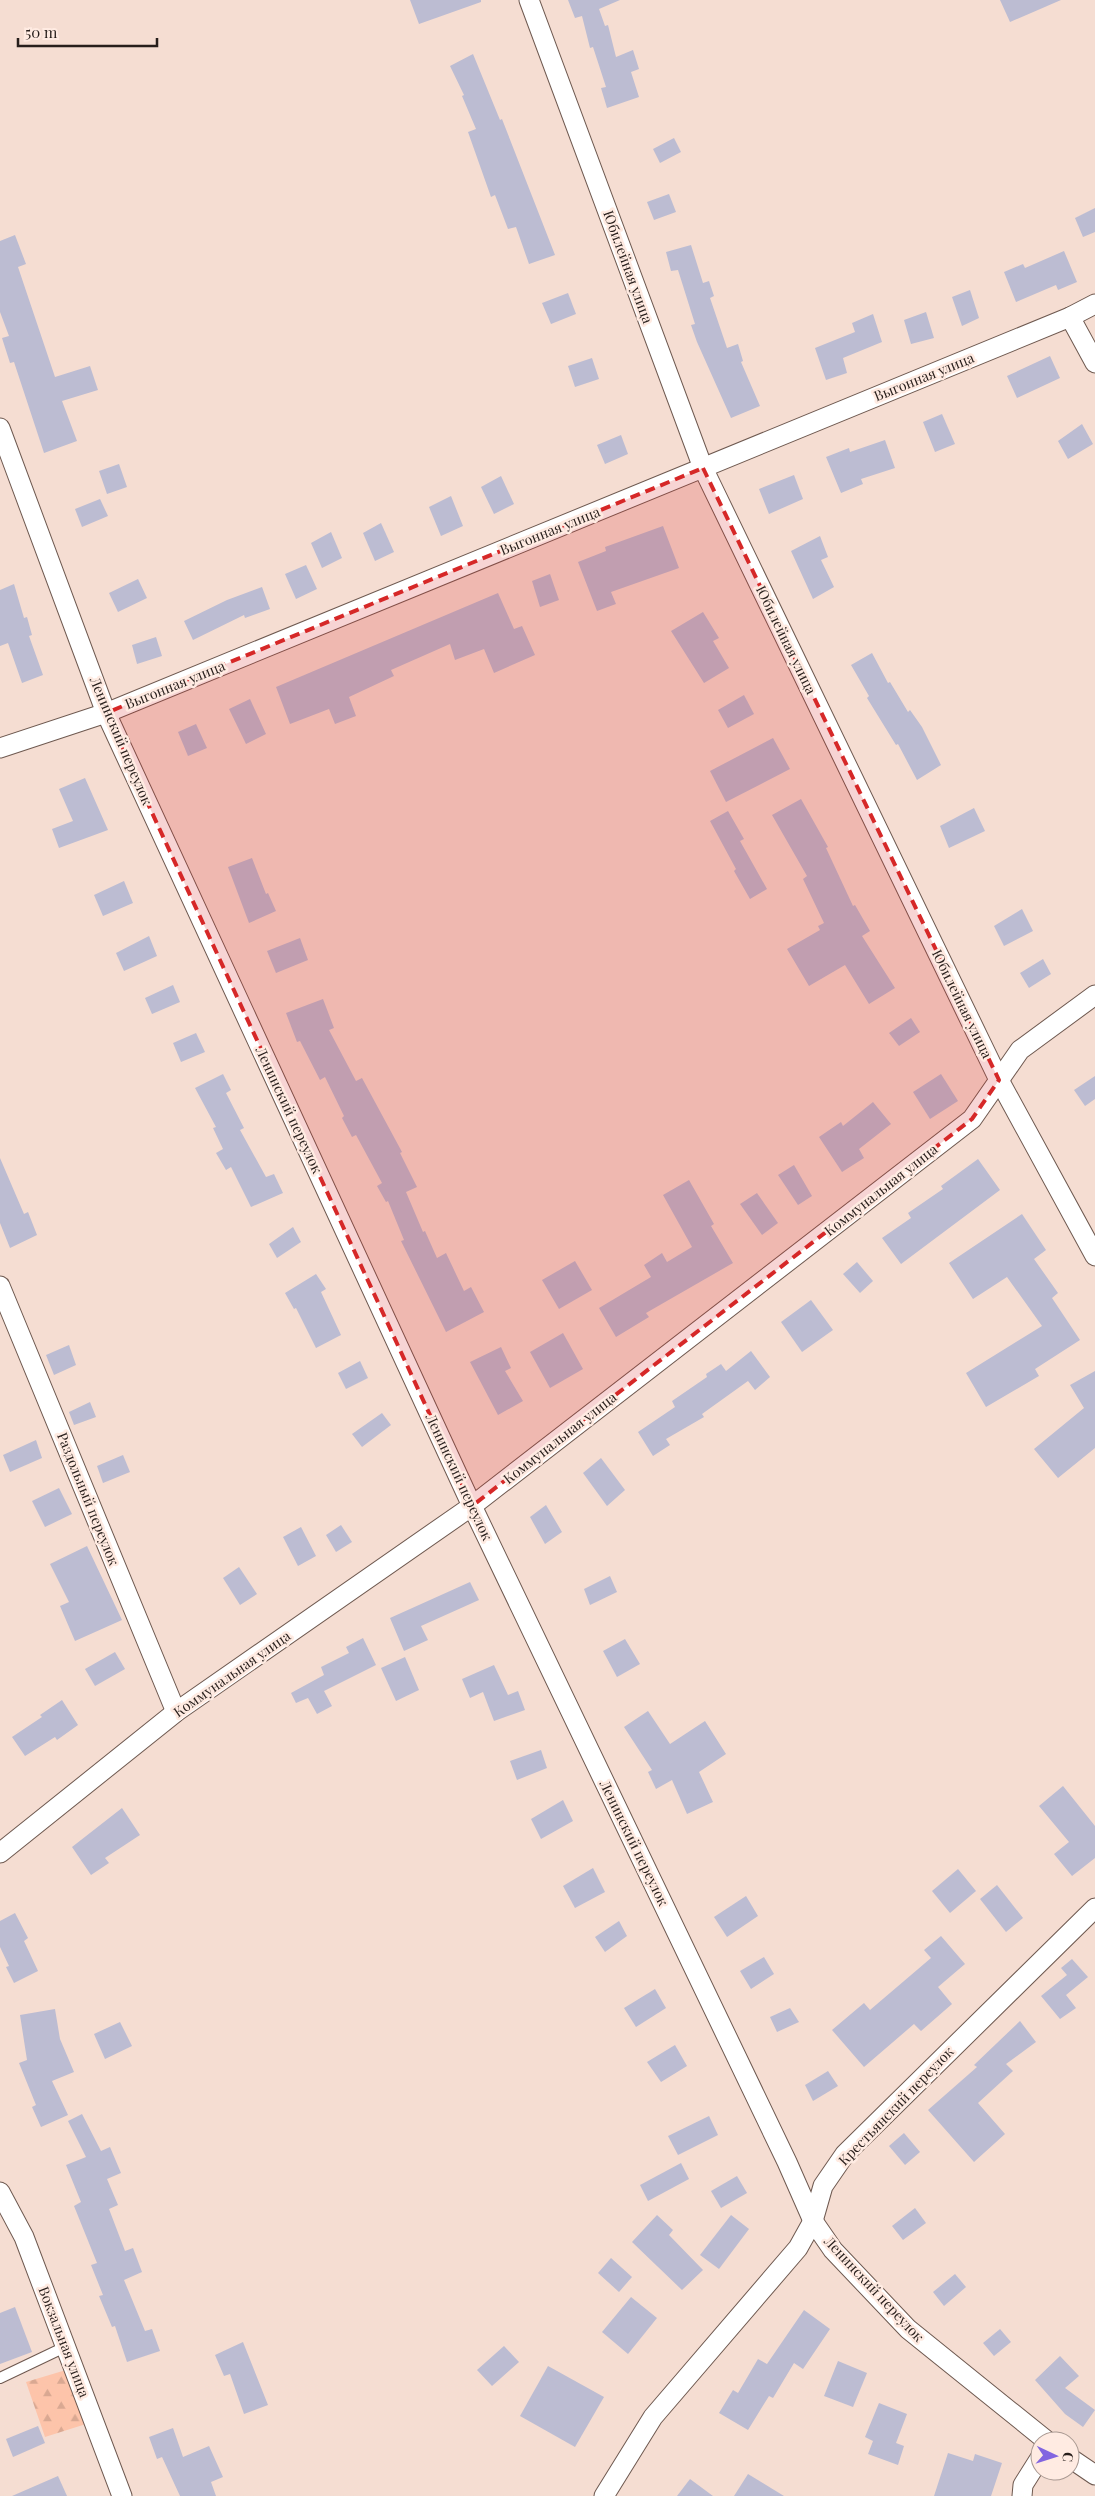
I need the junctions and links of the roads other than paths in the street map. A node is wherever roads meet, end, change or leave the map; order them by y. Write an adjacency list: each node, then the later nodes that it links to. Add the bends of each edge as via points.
1 (529, 0): 6 (street, Юбилейная улица)
2 (1095, 304): 3 (street, Выгонная улица)
3 (1070, 317): 4 (street); 6 (street, Выгонная улица)
4 (1095, 363)
5 (0, 428): 7 (street, Ленинский переулок)
6 (702, 468): 7 (street, Выгонная улица); 10 (street, Юбилейная улица)
7 (106, 713): 8 (street, Выгонная улица); 13 (street, Ленинский переулок)
8 (0, 748)
9 (1095, 995): 10 (street, Коммунальная улица, via 1020,1050)
10 (999, 1080): 11 (street, Юбилейная улица); 13 (street, Коммунальная улица, via 972,1119)
11 (1095, 1256)
12 (0, 1286): 14 (street, Раздольный переулок)
13 (472, 1506): 14 (street, Коммунальная улица); 18 (street, Ленинский переулок)
14 (176, 1712): 15 (street, Коммунальная улица)
15 (0, 1852)
16 (1095, 1908): 18 (street, Крестьянский переулок, via 845,2154 823,2186)
17 (0, 2192): 19 (street, Вокзальная улица, via 24,2237)
18 (813, 2221): 21 (street, Ленинский переулок, via 833,2250 908,2329); 26 (street, Крестьянский переулок, via 798,2248 653,2417)
19 (65, 2348): 20 (lane); 25 (street, Вокзальная улица)
20 (0, 2378)
21 (1034, 2431)
22 (1080, 2465): 24 (street)
23 (1030, 2474): 27 (street, via 1023,2485)
24 (1095, 2475)
25 (122, 2496)
26 (604, 2496)
27 (1022, 2496)

